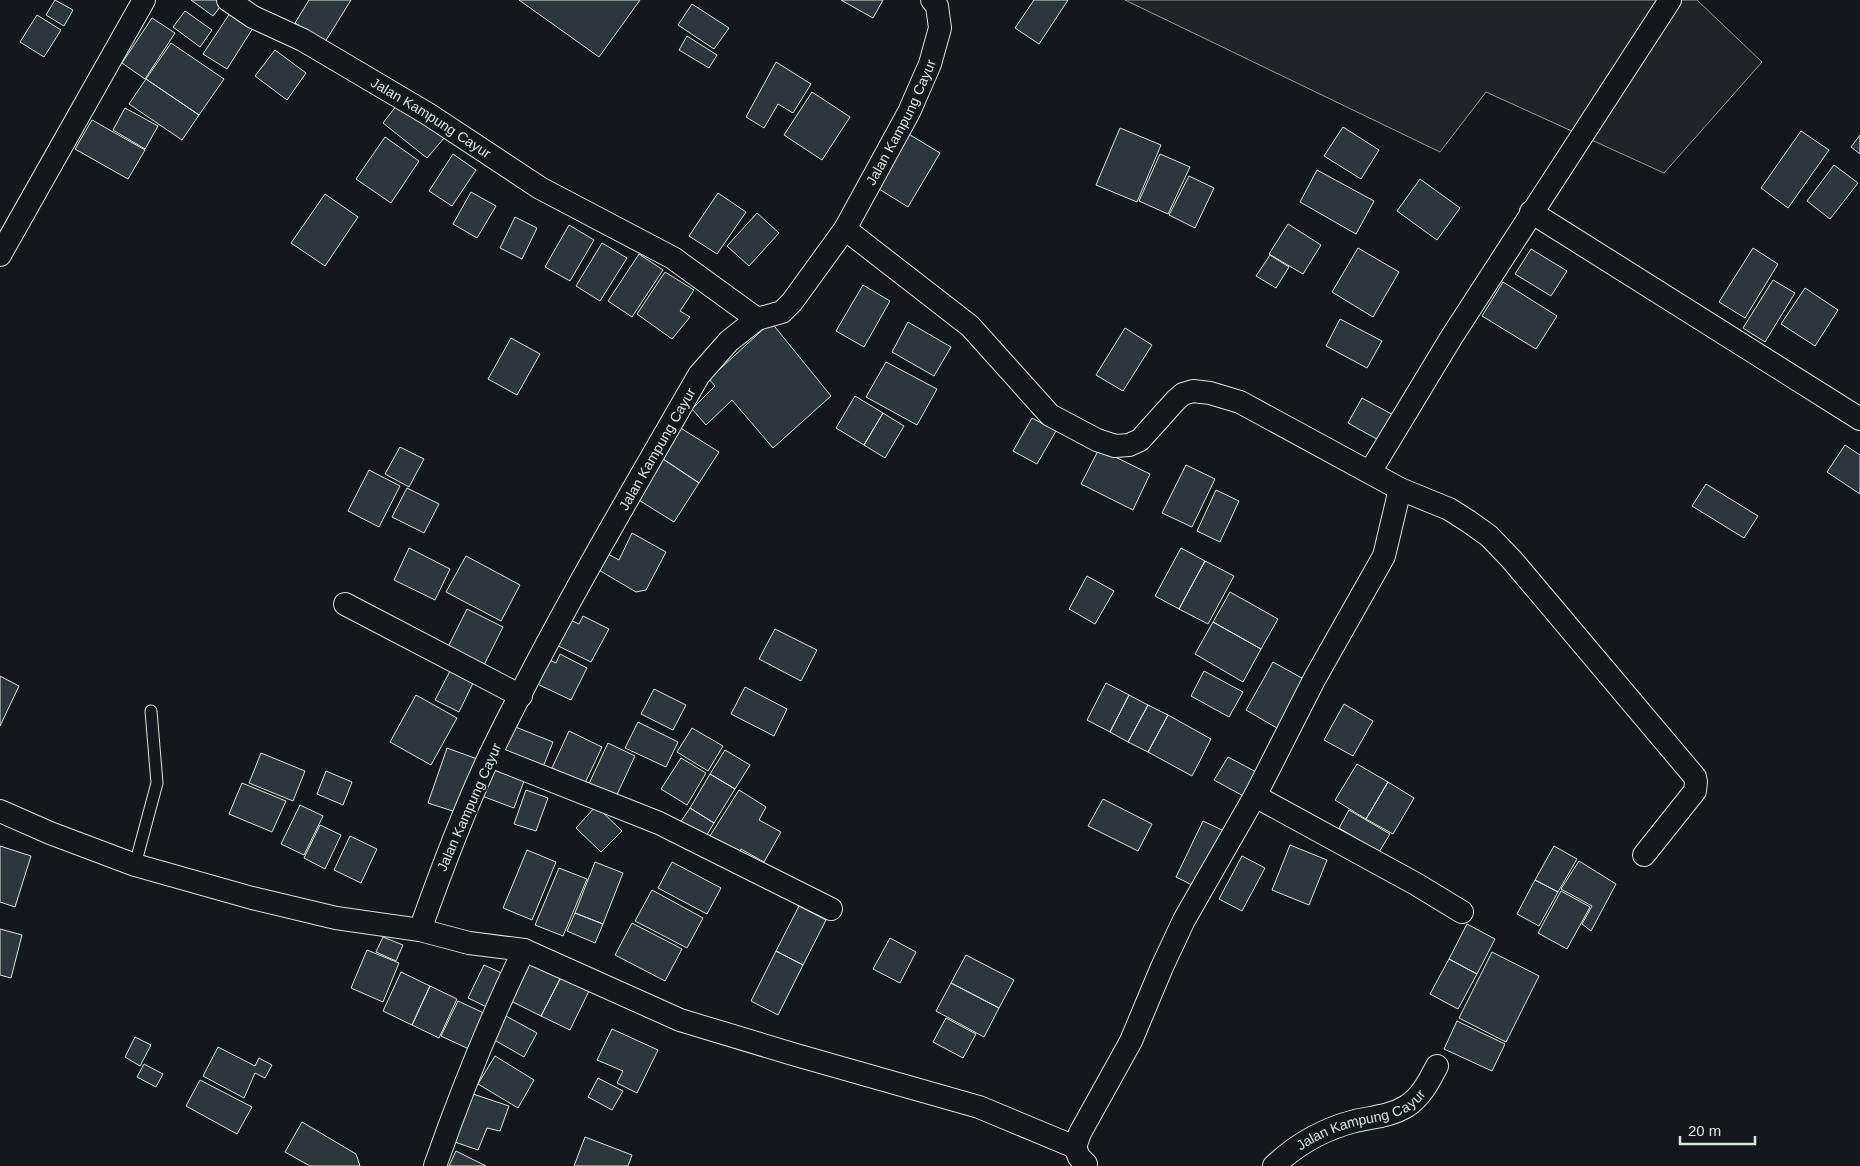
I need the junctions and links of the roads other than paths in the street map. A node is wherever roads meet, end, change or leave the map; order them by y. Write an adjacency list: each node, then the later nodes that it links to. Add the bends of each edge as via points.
1 (144, 0): 7 (street)
2 (228, 0): 8 (street, Jalan Kampung Cayur, via 428,114 540,188 674,258)
3 (932, 0): 6 (street, Jalan Kampung Cayur, via 937,6 940,28 930,64 909,112)
4 (1670, 0): 5 (street)
5 (1531, 212): 9 (street); 10 (street)
6 (845, 229): 8 (street, Jalan Kampung Cayur, via 792,302 782,312); 10 (street, via 970,326 1050,415 1097,440 1116,446 1140,440 1176,400 1193,391 1240,402)
7 (0, 255)
8 (757, 319): 13 (street, Jalan Kampung Cayur, via 729,341 699,375 562,616)
9 (1860, 419)
10 (1370, 472): 11 (street)
11 (1400, 489): 16 (street, via 1384,556 1315,678); 18 (street, via 1449,509 1489,536 1695,778 1694,791)
12 (345, 604): 13 (street)
13 (521, 696): 15 (street, Jalan Kampung Cayur)
14 (151, 711): 19 (lane, via 157,783)
15 (490, 756): 20 (street, via 659,823); 22 (street, Jalan Kampung Cayur)
16 (1256, 796): 21 (street); 25 (street, via 1184,920 1131,1041 1080,1133)
17 (0, 810): 19 (street)
18 (1644, 855)
19 (135, 865): 22 (street, via 336,918)
20 (831, 909)
21 (1462, 912)
22 (420, 930): 23 (street, via 470,943)
23 (524, 950): 25 (street, via 680,1020 979,1107); 26 (street, via 463,1089)
24 (1437, 1066): 27 (street, Jalan Kampung Cayur, via 1421,1094 1407,1106 1388,1115 1354,1121 1321,1133 1289,1152)
25 (1084, 1161)
26 (435, 1166)
27 (1274, 1166)

